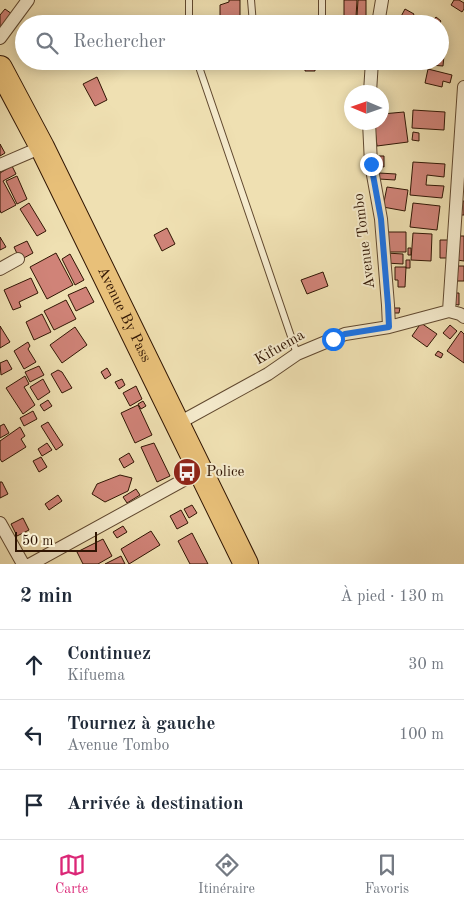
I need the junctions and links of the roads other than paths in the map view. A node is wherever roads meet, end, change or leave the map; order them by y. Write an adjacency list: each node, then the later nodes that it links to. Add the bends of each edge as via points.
1 (28, 0): 6 (street)
2 (189, 0): 7 (lane)
3 (251, 0): 8 (lane)
4 (322, 0): 9 (lane)
5 (382, 0): 10 (street)
6 (17, 15)
7 (190, 15)
8 (252, 15)
9 (322, 15)
10 (380, 15)
11 (15, 18): 12 (street)
12 (0, 38)
13 (0, 68): 19 (highway, Avenue By Pass)
14 (200, 70): 26 (lane)
15 (371, 70): 16 (street)
16 (370, 85)
17 (464, 87): 23 (street)
18 (369, 130): 25 (street, Avenue Tombo, via 371,164 381,219)
19 (42, 147): 20 (street); 27 (highway, Avenue By Pass)
20 (0, 165)
21 (18, 260): 22 (street)
22 (0, 268)
23 (450, 311): 24 (street); 25 (street, Kifuema)
24 (464, 317)
25 (389, 327): 26 (street, Kifuema, via 345,334)
26 (297, 354): 27 (street, Kifuema, via 268,374)
27 (177, 424): 28 (highway, Avenue By Pass)
28 (200, 471): 31 (street); 32 (highway, Avenue By Pass)
29 (0, 522): 30 (street)
30 (23, 564)
31 (31, 564)
32 (246, 564)

